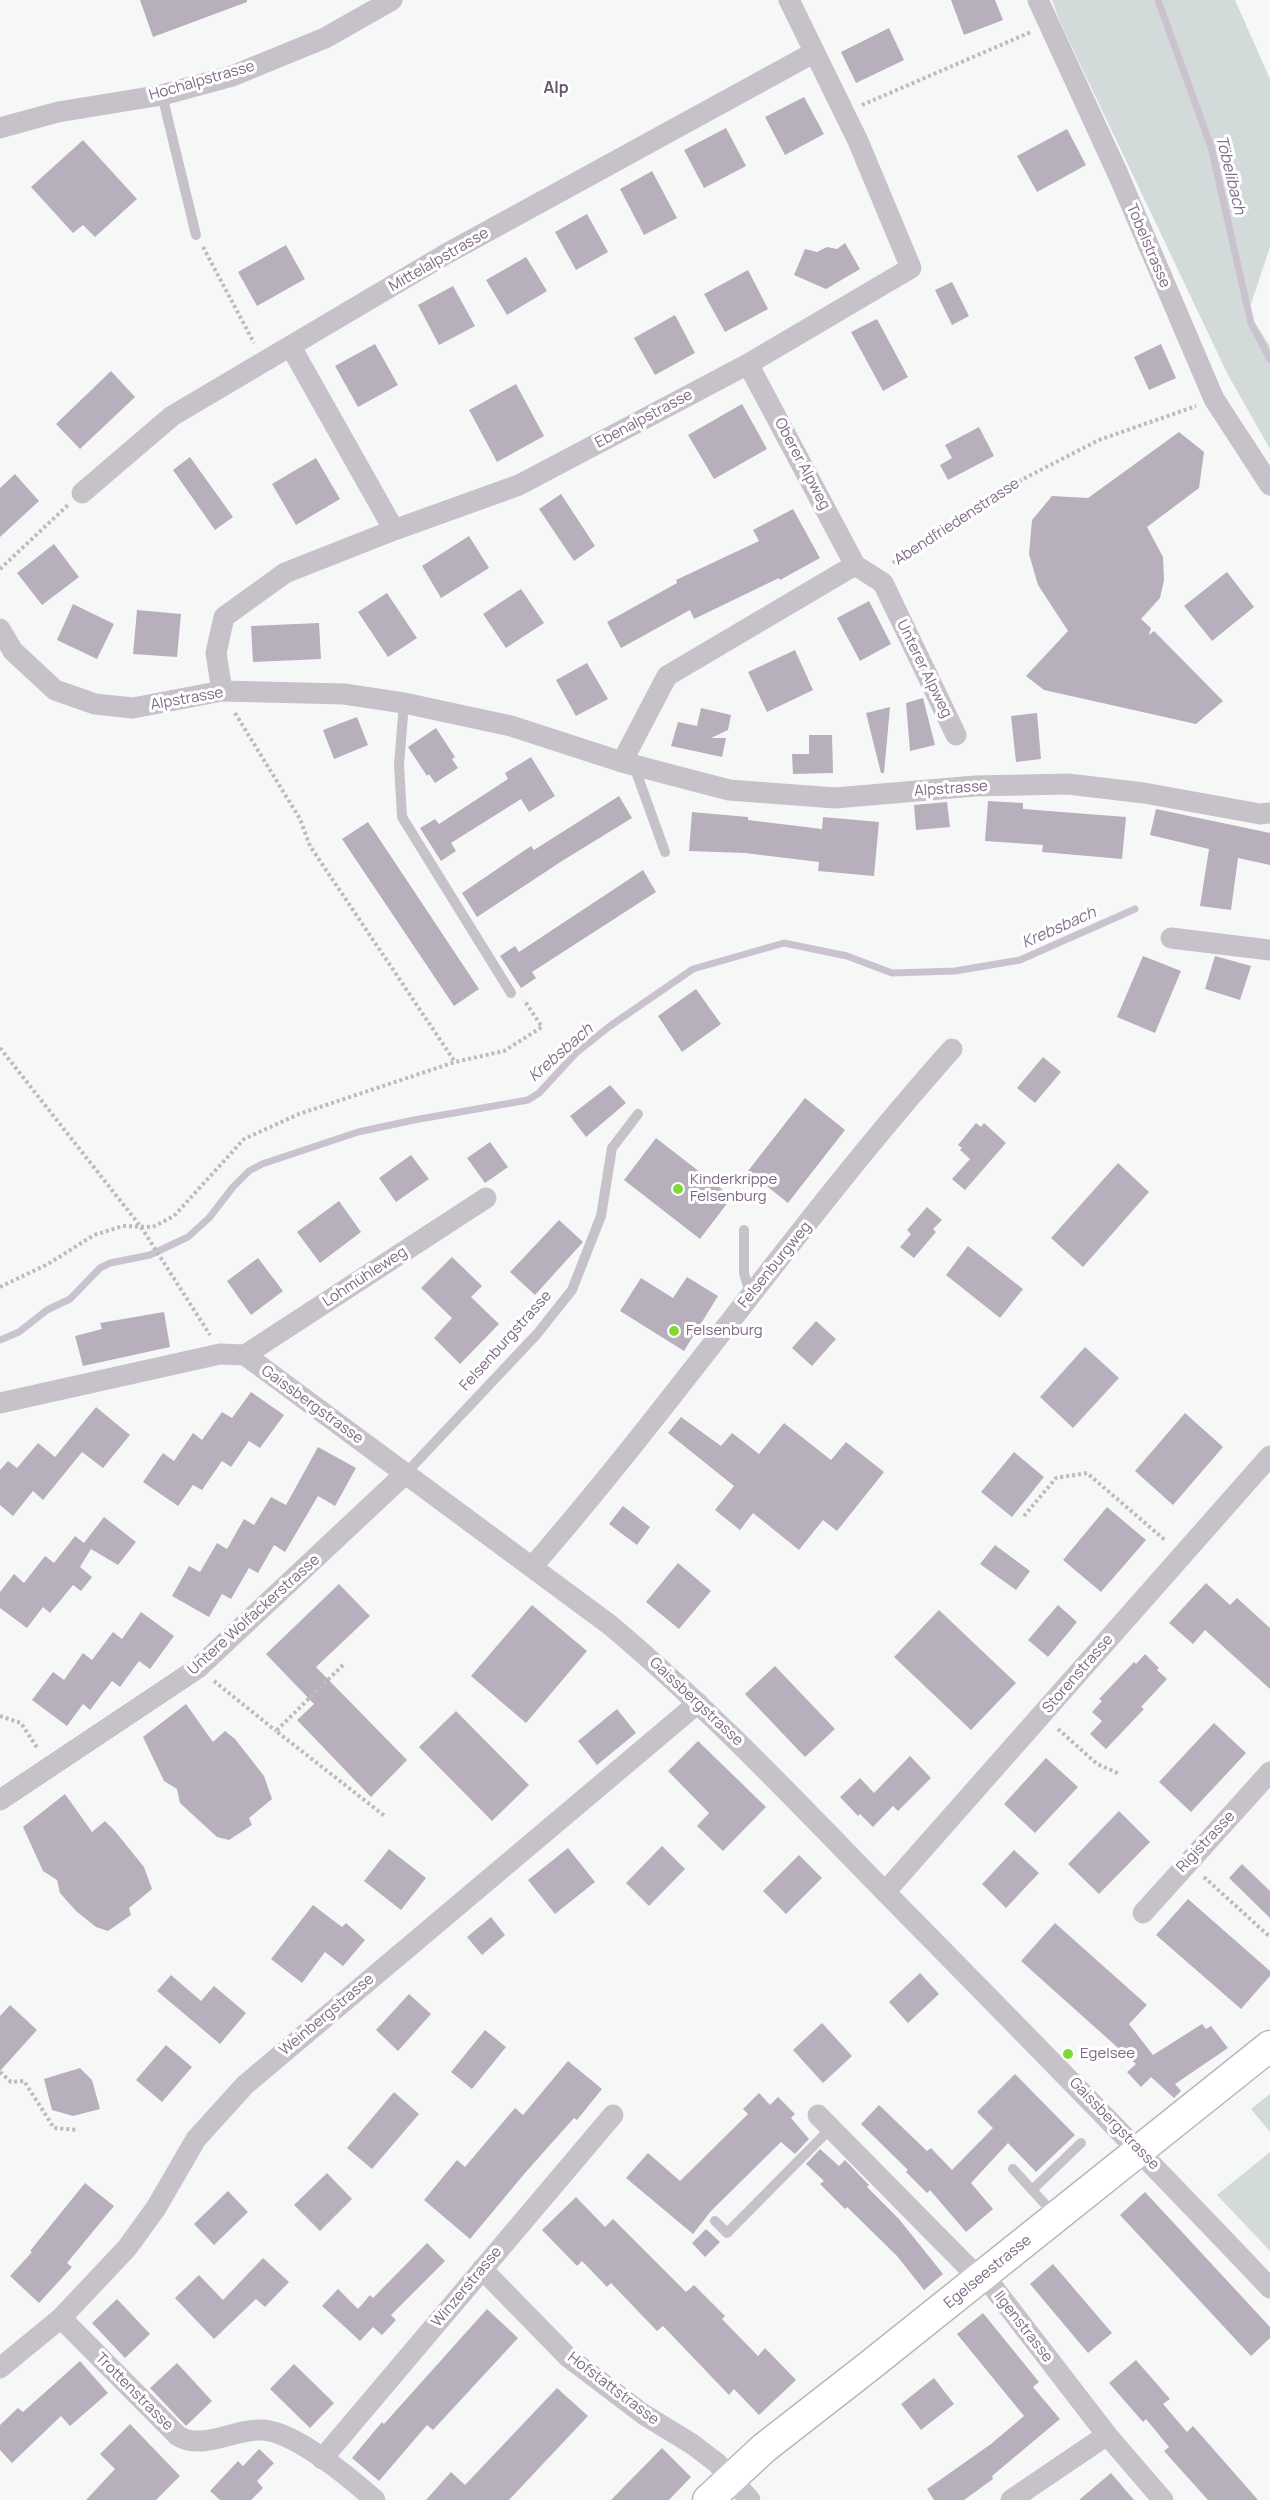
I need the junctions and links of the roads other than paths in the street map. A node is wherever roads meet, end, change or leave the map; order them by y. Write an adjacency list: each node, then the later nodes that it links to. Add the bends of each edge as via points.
1 (392, 0): 5 (street, Hochalpstrasse, via 325,38 232,76)
2 (789, 0): 4 (street)
3 (1038, 0): 10 (street, Tobelstrasse, via 1214,399)
4 (813, 53): 8 (street, Mittelalpstrasse, via 446,255); 9 (street, Ebenalpstrasse, via 844,113 911,268)
5 (162, 95): 6 (street, Hochalpstrasse, via 58,112); 7 (lane)
6 (0, 128)
7 (196, 236)
8 (291, 347): 11 (street, Mittelalpstrasse, via 172,416); 12 (street)
9 (748, 364): 12 (street, Ebenalpstrasse, via 519,485); 13 (street, Oberer Alpweg)
10 (1270, 485)
11 (82, 493)
12 (394, 530): 15 (street, Ebenalpstrasse, via 285,573 224,617 216,653)
13 (855, 565): 17 (street, Unterer Alpweg, via 883,583); 18 (street, via 667,676)
14 (0, 629): 15 (street, Alpstrasse, via 9,653 55,690 95,704 133,708)
15 (222, 691): 16 (street, Alpstrasse, via 344,694)
16 (404, 702): 18 (street, Alpstrasse, via 511,726); 23 (lane, via 399,765 402,817)
17 (956, 735)
18 (628, 764): 19 (street, Alpstrasse, via 729,790 788,795 836,798 975,786 1068,784); 20 (lane)
19 (1270, 813)
20 (665, 852)
21 (1171, 938): 22 (street)
22 (1270, 950)
23 (511, 993)
24 (952, 1049): 28 (street, Felsenburgweg)
25 (638, 1114): 32 (lane, Felsenburgstrasse, via 612,1148 601,1216 572,1290 537,1334)
26 (486, 1198): 29 (street, Lohmühleweg)
27 (744, 1230): 28 (lane, via 744,1273)
28 (750, 1294): 33 (street, Felsenburgweg, via 643,1433)
29 (245, 1355): 30 (street, via 220,1354); 32 (street, Gaissbergstrasse)
30 (0, 1403)
31 (1270, 1456): 37 (street, Storenstrasse)
32 (406, 1473): 33 (street, Gaissbergstrasse); 36 (street, Untere Wolfackerstrasse, via 198,1668)
33 (532, 1567): 34 (street, Gaissbergstrasse, via 610,1625)
34 (698, 1702): 37 (street, Gaissbergstrasse); 51 (street, Weinbergstrasse, via 245,2085 196,2139 156,2208 127,2248)
35 (1270, 1772): 38 (street, Rigistrasse)
36 (0, 1800)
37 (885, 1892): 43 (street, Gaissbergstrasse)
38 (1143, 1912)
39 (1270, 2046): 43 (main road, Egelseestrasse)
40 (613, 2115): 48 (street, Winzerstrasse)
41 (824, 2122): 47 (lane, via 727,2233); 49 (street, Ilgenstrasse)
42 (1081, 2143): 45 (lane)
43 (1140, 2151): 46 (main road, Egelseestrasse); 50 (street, Gaissbergstrasse)
44 (1013, 2169): 45 (lane)
45 (1032, 2190): 46 (lane)
46 (1057, 2217): 49 (main road, Egelseestrasse)
47 (716, 2221)
48 (482, 2269): 54 (street, Winzerstrasse); 55 (street, Hofstattstrasse, via 568,2357 643,2415 692,2444)
49 (981, 2278): 53 (street, Ilgenstrasse, via 993,2288); 55 (main road, Egelseestrasse)
50 (1270, 2288)
51 (61, 2318): 52 (street, Weinbergstrasse); 54 (street, Trottenstrasse, via 186,2441 265,2430 283,2435)
52 (0, 2368)
53 (1107, 2435): 59 (street); 60 (street, Ilgenstrasse)
54 (322, 2459): 56 (street, Trottenstrasse)
55 (730, 2477): 57 (main road, Egelseestrasse); 58 (street, Hofstattstrasse)
56 (375, 2500)
57 (708, 2500)
58 (750, 2500)
59 (1011, 2500)
60 (1163, 2500)

